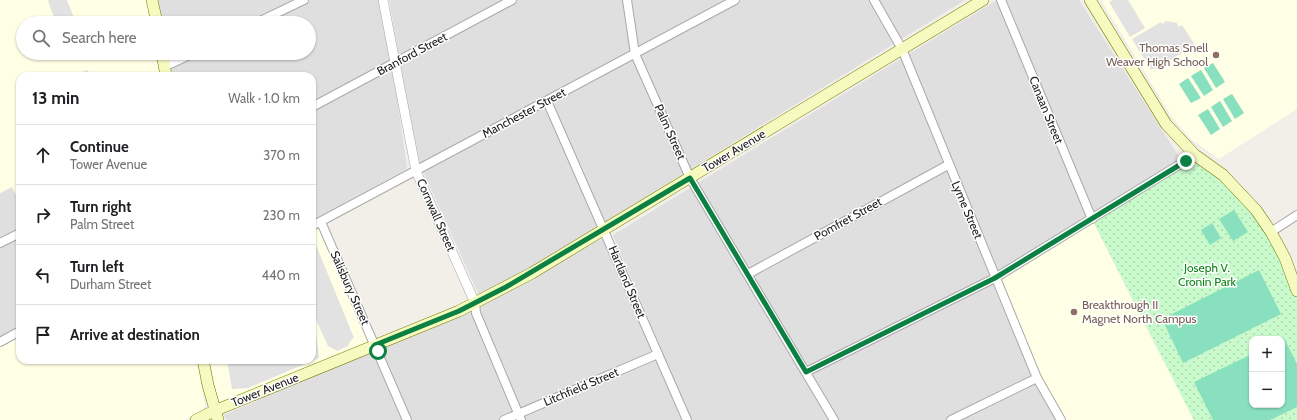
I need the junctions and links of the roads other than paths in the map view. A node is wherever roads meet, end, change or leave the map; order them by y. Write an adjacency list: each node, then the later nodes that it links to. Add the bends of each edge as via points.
1 (152, 0): 11 (main road)
2 (304, 0): 12 (street)
3 (384, 0): 17 (street, Cornwall Street)
4 (512, 0): 17 (street, Branford Street)
5 (627, 0): 14 (street, Palm Street)
6 (735, 0): 14 (street, Manchester Street)
7 (874, 0): 13 (street, Lyme Street)
8 (983, 0): 13 (main road, Tower Avenue)
9 (1001, 0): 26 (street, Canaan Street)
10 (1090, 0): 21 (main road, via 1166,124)
11 (155, 16)
12 (271, 16)
13 (902, 49): 22 (street, Lyme Street); 24 (main road, Tower Avenue)
14 (635, 54): 19 (street, Manchester Street); 24 (street, Palm Street)
15 (163, 60): 18 (main road)
16 (183, 60): 18 (street)
17 (395, 63): 20 (street, Branford Street); 23 (street, Cornwall Street)
18 (165, 72)
19 (547, 101): 23 (street, Manchester Street); 29 (street, Hartland Street)
20 (316, 105)
21 (1195, 155): 26 (street); 30 (main road, via 1223,175 1240,192)
22 (948, 165): 33 (street, Pomfret Street); 34 (street, Lyme Street)
23 (416, 171): 27 (street, Manchester Street); 36 (street, Cornwall Street)
24 (690, 178): 29 (main road, Tower Avenue); 33 (street, Palm Street)
25 (1297, 215): 30 (street)
26 (1092, 219): 34 (street)
27 (321, 222): 28 (street, Manchester Street); 39 (street, Salisbury Street)
28 (316, 224)
29 (604, 230): 36 (main road, Tower Avenue); 40 (street, Hartland Street)
30 (1271, 232): 35 (main road, via 1285,258)
31 (16, 235): 32 (street)
32 (0, 243)
33 (748, 274): 42 (street, Palm Street)
34 (995, 278): 42 (street); 43 (street, Lyme Street)
35 (1297, 291)
36 (475, 303): 39 (main road, Tower Avenue); 45 (street, Cornwall Street, via 476,313)
37 (16, 333): 38 (street)
38 (0, 342)
39 (375, 345): 44 (main road, Tower Avenue); 47 (street, Salisbury Street)
40 (658, 354): 45 (street, Litchfield Street); 49 (street, Hartland Street)
41 (204, 364): 44 (main road)
42 (806, 372): 50 (street, Palm Street)
43 (1037, 378): 51 (street); 52 (street, Lyme Street)
44 (216, 415): 46 (main road, Tower Avenue)
45 (520, 417): 48 (street, Litchfield Street)
46 (196, 420)
47 (407, 420)
48 (504, 420)
49 (686, 420)
50 (834, 420)
51 (951, 420)
52 (1062, 420)

